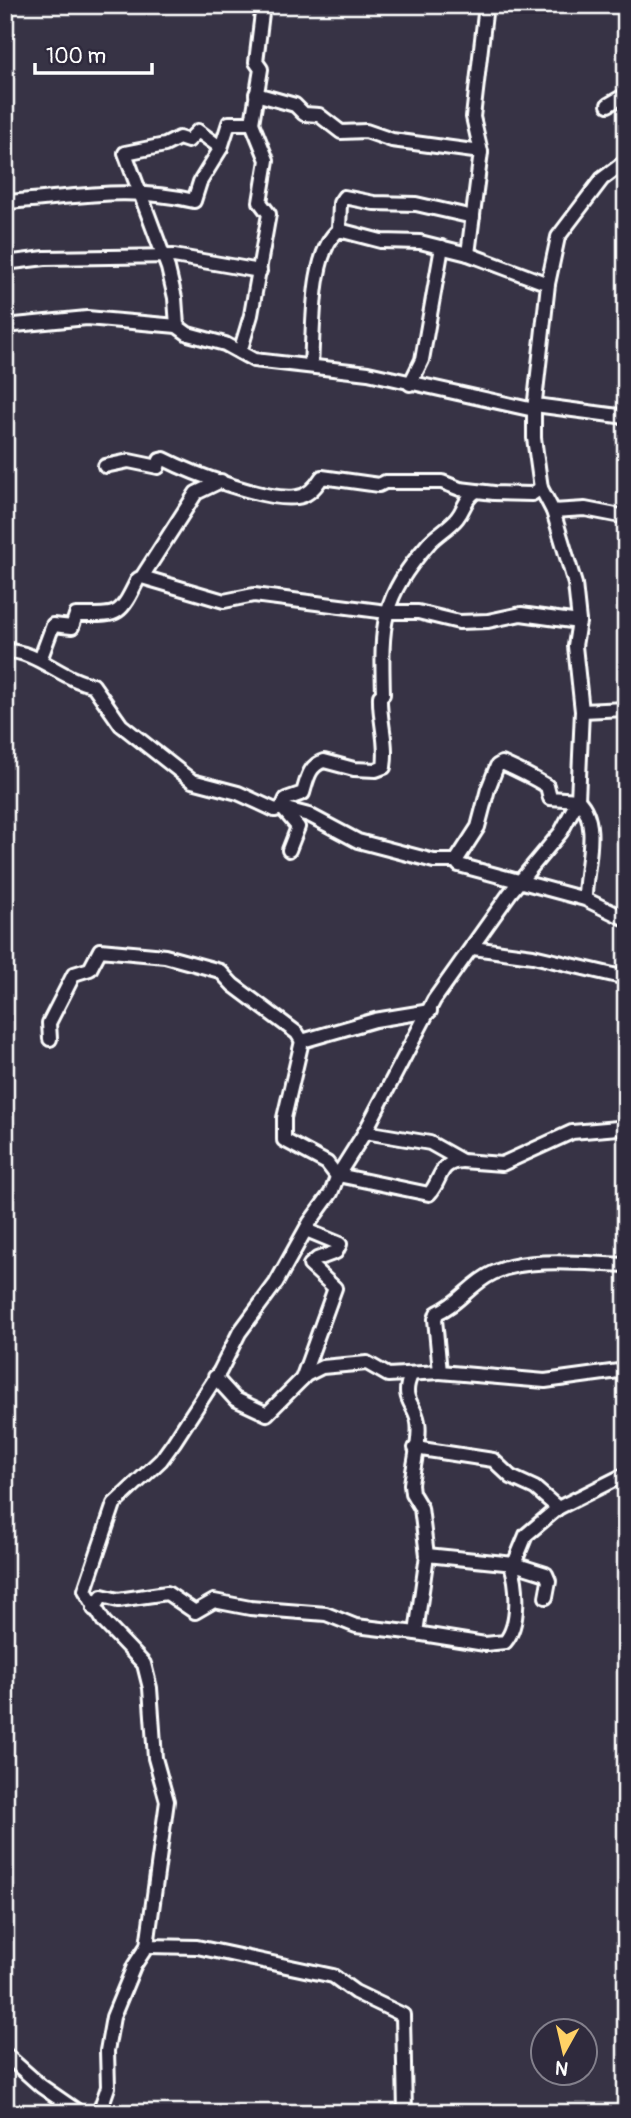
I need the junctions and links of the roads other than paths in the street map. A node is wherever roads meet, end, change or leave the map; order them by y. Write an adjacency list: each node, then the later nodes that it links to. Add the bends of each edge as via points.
1 (263, 5): 3 (street)
2 (486, 5): 8 (street, via 473,117)
3 (256, 94): 6 (street); 8 (street, via 295,105 304,114 319,115 341,132 366,131 392,141)
4 (626, 99): 5 (street)
5 (608, 105)
6 (252, 123): 7 (street, via 229,123); 18 (street, via 267,160 260,202 269,214)
7 (221, 148): 10 (street, via 194,201); 10 (street, via 198,131 188,141 179,138 125,153)
8 (481, 152): 12 (street)
9 (626, 161): 19 (street, via 602,179 558,237)
10 (138, 192): 11 (street); 16 (street)
11 (5, 202)
12 (473, 216): 13 (street, via 416,204 344,197); 15 (street)
13 (340, 230): 14 (street, via 381,241); 23 (street, via 329,238 318,274)
14 (442, 247): 15 (street); 24 (street, via 422,360)
15 (468, 254): 19 (street)
16 (163, 257): 17 (street); 18 (street, via 189,257); 21 (street, via 175,298)
17 (5, 263)
18 (260, 271): 22 (street)
19 (548, 284): 25 (street)
20 (5, 326): 21 (street, via 86,318)
21 (177, 326): 22 (street)
22 (240, 352): 23 (street, via 254,359)
23 (311, 364): 24 (street)
24 (410, 384): 25 (street)
25 (534, 407): 26 (street); 29 (street)
26 (626, 417)
27 (105, 466): 28 (street, via 129,461 158,467 164,459)
28 (221, 481): 30 (street, via 240,490 296,498 322,477 379,485 442,482); 33 (street, via 196,493)
29 (541, 488): 30 (street, via 532,494); 31 (street)
30 (475, 492): 34 (street, via 465,499 457,519 442,529 400,580)
31 (553, 511): 32 (street, via 585,509); 35 (street, via 575,584)
32 (626, 517)
33 (142, 577): 34 (street, via 224,601 254,595); 37 (street, via 124,606 112,615 76,615 72,627 53,625)
34 (387, 612): 35 (street, via 418,612 459,622 521,614); 41 (street, via 380,648 380,713 387,750 384,767 316,763 303,793 286,799)
35 (579, 622): 39 (street, via 575,646)
36 (5, 650): 37 (street)
37 (40, 660): 41 (street, via 76,682 93,685 121,725 180,774 275,810)
38 (626, 709): 39 (street)
39 (582, 711): 40 (street)
40 (578, 800): 43 (street, via 550,798 547,786 502,763 488,789 478,827); 44 (street, via 561,832); 45 (street, via 586,810 590,843)
41 (282, 808): 42 (street, via 298,827); 43 (street, via 328,824 358,841 434,861)
42 (289, 850)
43 (456, 862): 44 (street)
44 (520, 880): 45 (street); 47 (street)
45 (585, 899): 46 (street)
46 (626, 919)
47 (473, 948): 48 (street, via 533,956); 49 (street, via 460,959)
48 (626, 978)
49 (430, 1011): 51 (street, via 375,1020); 53 (street)
50 (50, 1039): 51 (street, via 49,1023 74,974 90,968 100,950 112,949 165,956 220,971)
51 (302, 1041): 55 (street, via 284,1118 284,1140 327,1163)
52 (626, 1124): 54 (street, via 572,1132 502,1164)
53 (365, 1132): 54 (street, via 430,1143); 55 (street)
54 (462, 1161): 55 (street, via 447,1164 429,1194)
55 (337, 1175): 56 (street, via 331,1193)
56 (306, 1230): 61 (street); 62 (street, via 341,1244 337,1252 310,1265 335,1288)
57 (626, 1265): 59 (street, via 535,1262 509,1266 475,1283 461,1300 437,1313)
58 (626, 1370): 59 (street, via 545,1381)
59 (440, 1372): 60 (street)
60 (411, 1375): 62 (street, via 388,1375 367,1363 322,1367); 63 (street, via 406,1387 418,1422)
61 (215, 1377): 62 (street, via 235,1399 267,1414); 69 (street, via 161,1460 114,1504 85,1584)
62 (302, 1379)
63 (415, 1448): 65 (street, via 493,1460 511,1478 535,1488); 66 (street, via 412,1493 421,1508)
64 (626, 1474): 65 (street)
65 (558, 1508): 67 (street, via 526,1535)
66 (427, 1555): 67 (street); 70 (street)
67 (512, 1565): 68 (street, via 546,1574); 70 (street, via 516,1602 505,1642 485,1644)
68 (546, 1597)
69 (94, 1609): 70 (street, via 102,1596 118,1600 167,1593 195,1612 214,1601 326,1614 356,1626); 71 (street, via 145,1664 150,1688 155,1758 167,1801)
70 (416, 1633)
71 (147, 1946): 74 (street, via 113,2017 107,2051 108,2087); 75 (street, via 197,1947 333,1976 403,2015)
72 (5, 2054): 73 (street)
73 (80, 2113)
74 (99, 2113)
75 (405, 2113)

